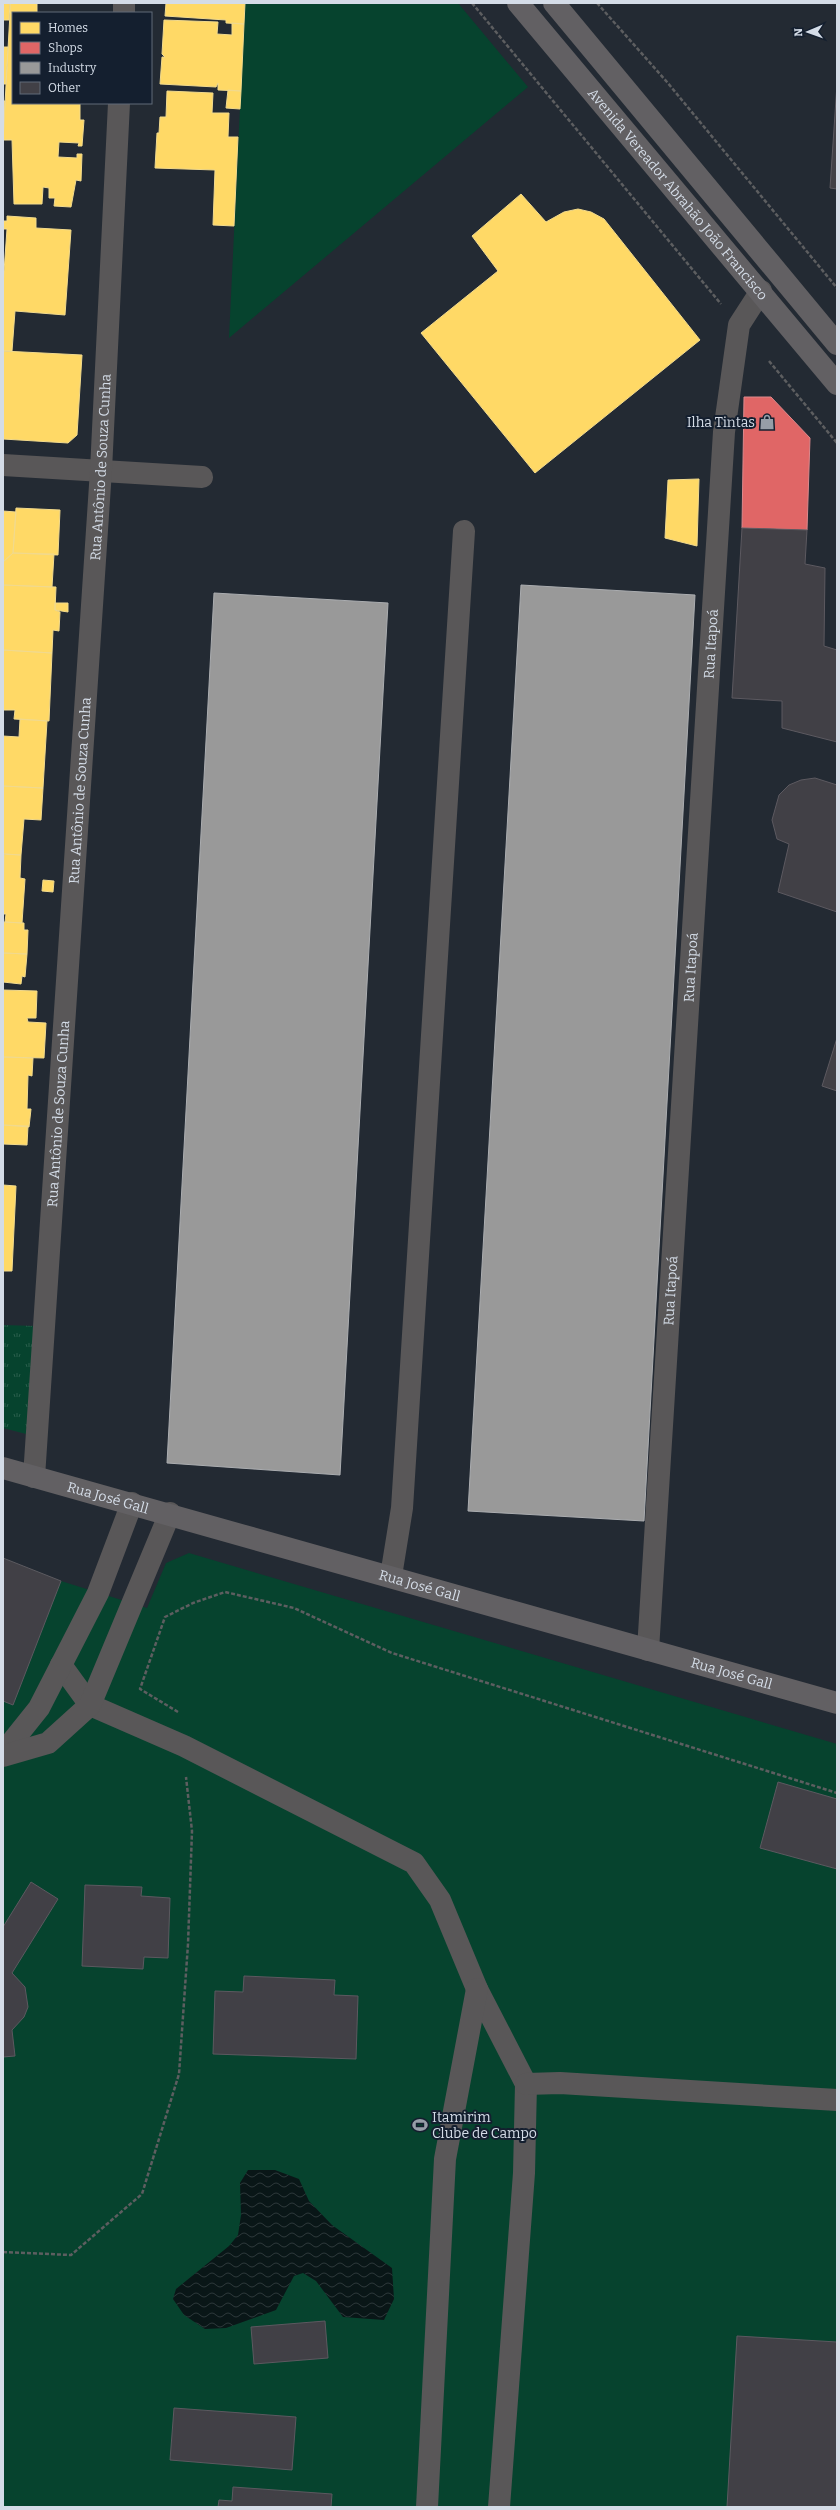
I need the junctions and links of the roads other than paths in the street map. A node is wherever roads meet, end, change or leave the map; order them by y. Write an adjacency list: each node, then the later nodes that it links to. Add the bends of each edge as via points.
1 (518, 3): 4 (main road, Avenida Vereador Abrahão João Francisco)
2 (554, 3): 5 (main road, Avenida Vereador Abrahão João Francisco)
3 (119, 104): 8 (street, Rua Antônio de Souza Cunha)
4 (761, 291): 6 (main road, Avenida Vereador Abrahão João Francisco); 16 (street, Rua Itapoá, via 739,326 724,432)
5 (837, 344)
6 (837, 384)
7 (3, 465): 8 (street)
8 (101, 470): 9 (street); 12 (street, Rua Antônio de Souza Cunha)
9 (202, 477)
10 (464, 532): 15 (street, via 402,1508)
11 (3, 1468): 12 (main road, Rua José Gall)
12 (34, 1477): 13 (main road, Rua José Gall)
13 (132, 1503): 14 (main road, Rua José Gall); 17 (street, via 98,1593)
14 (170, 1513): 15 (main road, Rua José Gall); 19 (street)
15 (391, 1576): 16 (main road, Rua José Gall)
16 (648, 1650): 18 (main road, Rua José Gall)
17 (61, 1665): 19 (street); 20 (street, via 39,1708)
18 (837, 1703)
19 (90, 1705): 20 (street, via 48,1743); 21 (street, via 184,1746 414,1863 440,1900)
20 (3, 1754)
21 (477, 1989): 22 (street); 24 (street, via 445,2159)
22 (526, 2084): 23 (street, via 560,2083); 25 (street, via 524,2173)
23 (837, 2100)
24 (427, 2507)
25 (499, 2507)

